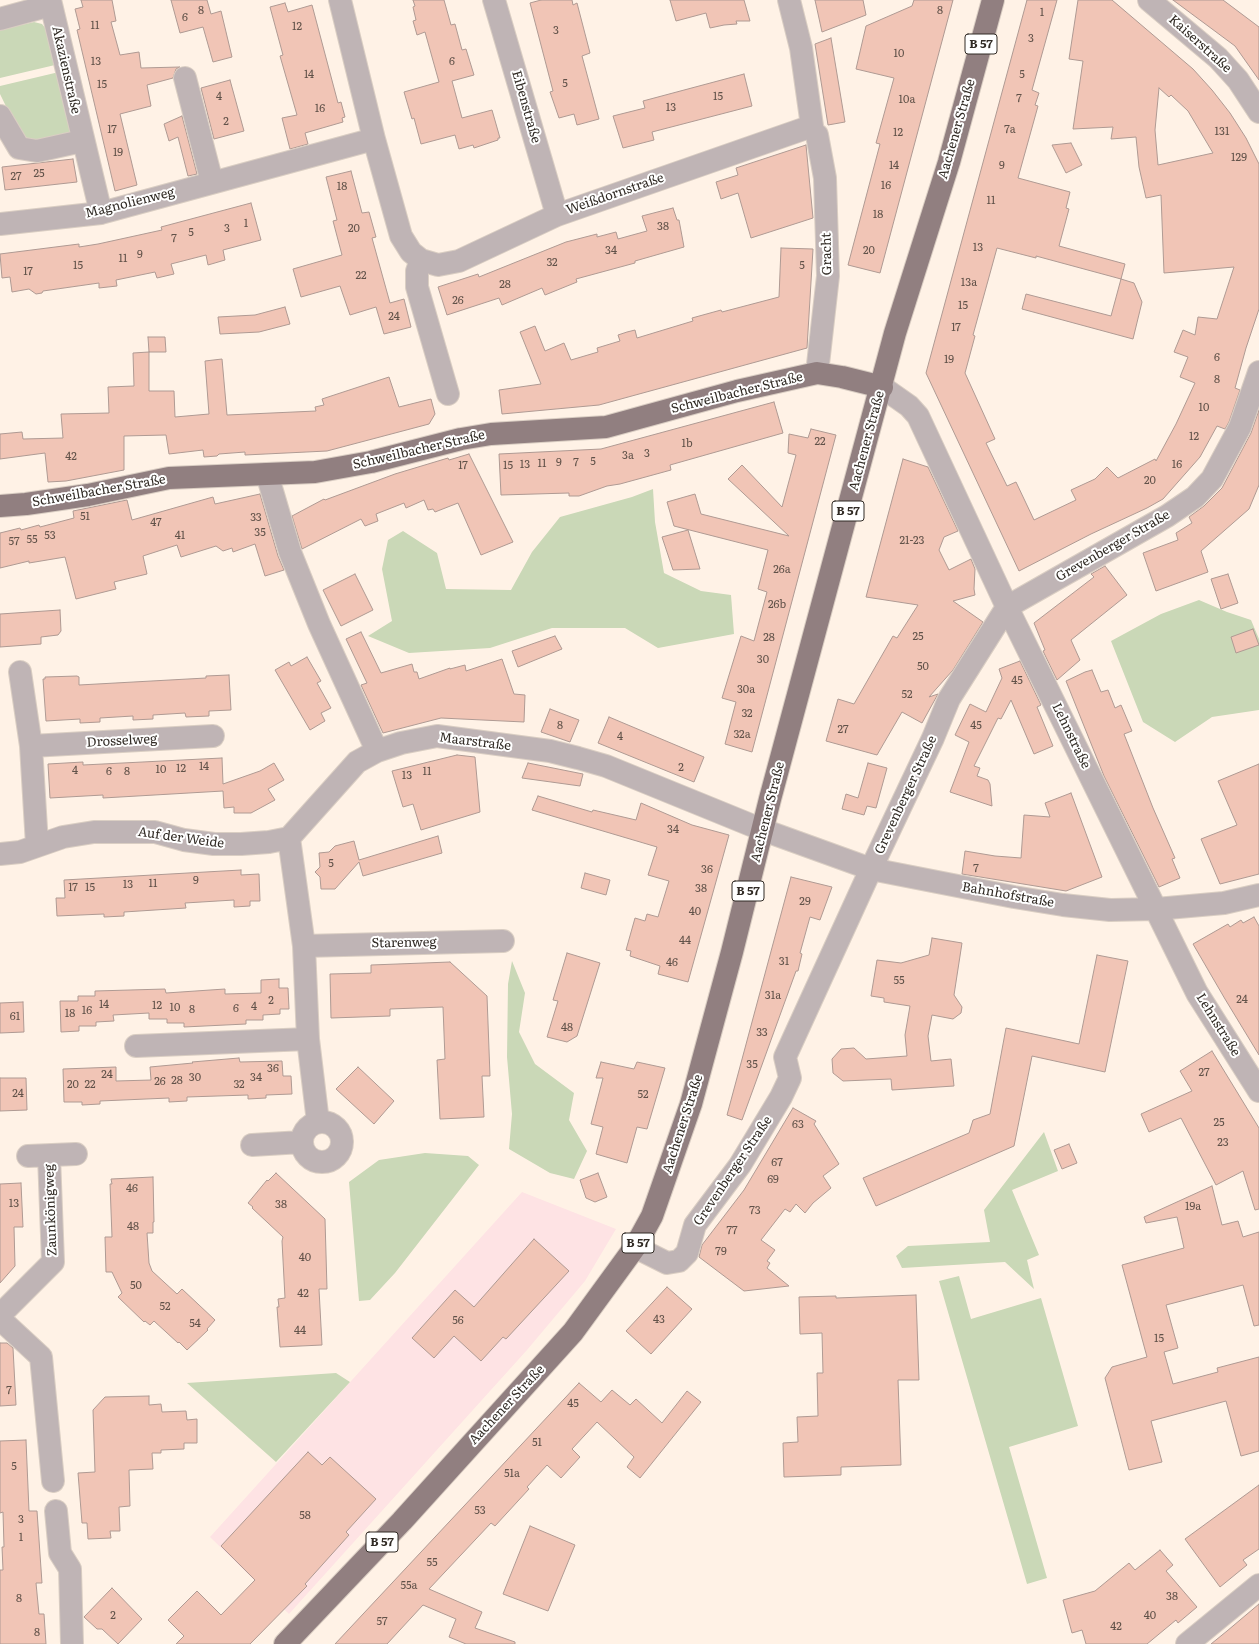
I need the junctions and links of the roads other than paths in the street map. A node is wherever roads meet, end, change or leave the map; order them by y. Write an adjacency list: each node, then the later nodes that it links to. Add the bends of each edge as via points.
1 (340, 0): 12 (street)
2 (494, 0): 16 (street, Eibenstraße)
3 (790, 0): 11 (street, Gracht)
4 (993, 0): 21 (main road, Aachener Straße / B 57, via 949,162 898,323)
5 (1149, 0): 9 (street, Kaiserstraße, via 1218,58 1238,80)
6 (50, 2): 7 (street); 13 (street, Akazienstraße)
7 (0, 19)
8 (185, 78): 14 (street)
9 (1259, 112)
10 (0, 116): 13 (street, via 18,148 36,151)
11 (815, 130): 16 (street, Weißdornstraße); 20 (street, Gracht, via 825,178 828,276)
12 (374, 139): 14 (street, Magnolienweg); 18 (street, via 401,236 411,252)
13 (82, 141): 15 (street, Akazienstraße)
14 (212, 182): 15 (street, Magnolienweg)
15 (101, 213): 17 (street, Magnolienweg)
16 (557, 214): 18 (street, Weißdornstraße, via 459,261 438,265)
17 (0, 224)
18 (422, 260): 22 (street, via 417,271 417,287)
19 (1259, 372): 25 (street, Grevenberger Straße, via 1240,427 1212,480 1195,497 1167,516)
20 (817, 373): 21 (main road, Schweilbacher Straße); 23 (main road, Schweilbacher Straße, via 737,390 606,427 491,434 371,462 315,472)
21 (882, 387): 25 (street, Lehnstraße, via 909,406 918,416); 30 (main road, Aachener Straße / B 57)
22 (448, 394)
23 (267, 474): 24 (main road, Schweilbacher Straße, via 169,478 88,495); 29 (street, via 290,552 319,624)
24 (0, 506)
25 (1007, 606): 34 (street, Grevenberger Straße, via 949,699); 36 (street, Lehnstraße)
26 (20, 672): 28 (street)
27 (213, 736): 28 (street, Drosselweg)
28 (31, 746): 32 (street)
29 (377, 751): 30 (street, Maarstraße, via 437,736 550,751 606,766); 31 (street, via 357,762)
30 (763, 830): 34 (street, Bahnhofstraße); 48 (main road, Aachener Straße / B 57, via 691,1104 652,1216)
31 (290, 838): 32 (street, Auf der Weide, via 269,842 214,844 184,840 155,832 121,831 62,836); 38 (street)
32 (37, 845): 33 (street, Auf der Weide, via 20,852)
33 (0, 854)
34 (871, 869): 36 (street, Bahnhofstraße, via 1063,906 1110,910); 48 (street, Grevenberger Straße, via 785,1057 790,1078 781,1097 740,1165 695,1225 687,1253 679,1261 667,1264)
35 (1259, 895): 36 (street, Bahnhofstraße, via 1224,904)
36 (1156, 909): 41 (street, Lehnstraße, via 1197,993)
37 (503, 941): 38 (street, Starenweg)
38 (304, 946): 39 (street)
39 (308, 1039): 40 (street); 42 (street)
40 (136, 1046)
41 (1259, 1091)
42 (318, 1122): 43 (street, via 306,1129); 43 (street, via 324,1121 337,1127 343,1139 340,1152 332,1160 318,1162 307,1155)
43 (302, 1142): 44 (street)
44 (252, 1145)
45 (76, 1154): 47 (street)
46 (28, 1156): 47 (street)
47 (49, 1156): 49 (street, Zaunkönigweg, via 53,1262)
48 (635, 1247): 55 (main road, Aachener Straße / B 57, via 588,1313 548,1361)
49 (0, 1315)
50 (0, 1319): 51 (street, via 42,1357)
51 (53, 1481)
52 (56, 1511): 54 (street, via 60,1553 70,1569)
53 (1259, 1585): 56 (street)
54 (72, 1644)
55 (285, 1644)
56 (1187, 1644)

